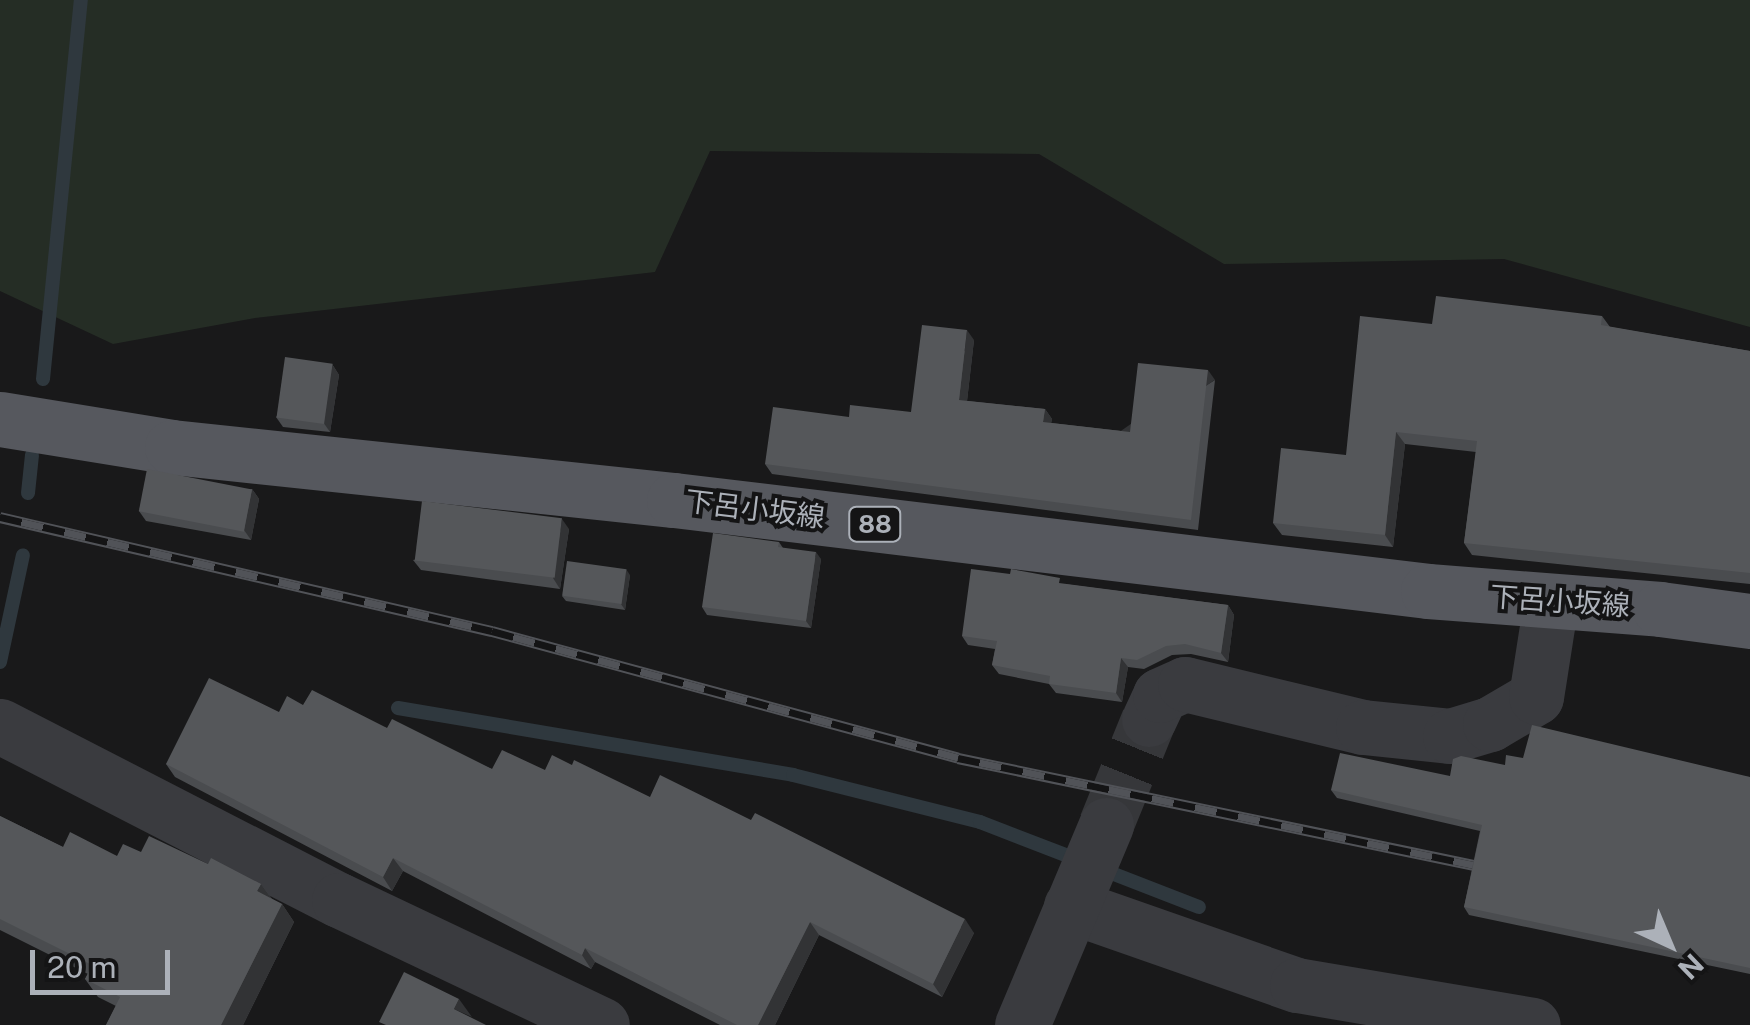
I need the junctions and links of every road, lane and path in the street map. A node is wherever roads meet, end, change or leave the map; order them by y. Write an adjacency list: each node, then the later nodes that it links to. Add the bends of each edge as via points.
1 (0, 419): 2 (main road, 下呂小坂線 / 88, via 172,447)
2 (1551, 600): 3 (main road, 下呂小坂線 / 88); 4 (street, via 1536,697 1490,724 1450,736 1363,727 1185,684 1160,695)
3 (1750, 622)
4 (1149, 718)
5 (0, 726): 8 (street)
6 (1106, 825): 7 (street)
7 (1071, 906): 9 (street); 10 (street, via 1297,986)
8 (602, 1025)
9 (1022, 1025)
10 (1533, 1025)

